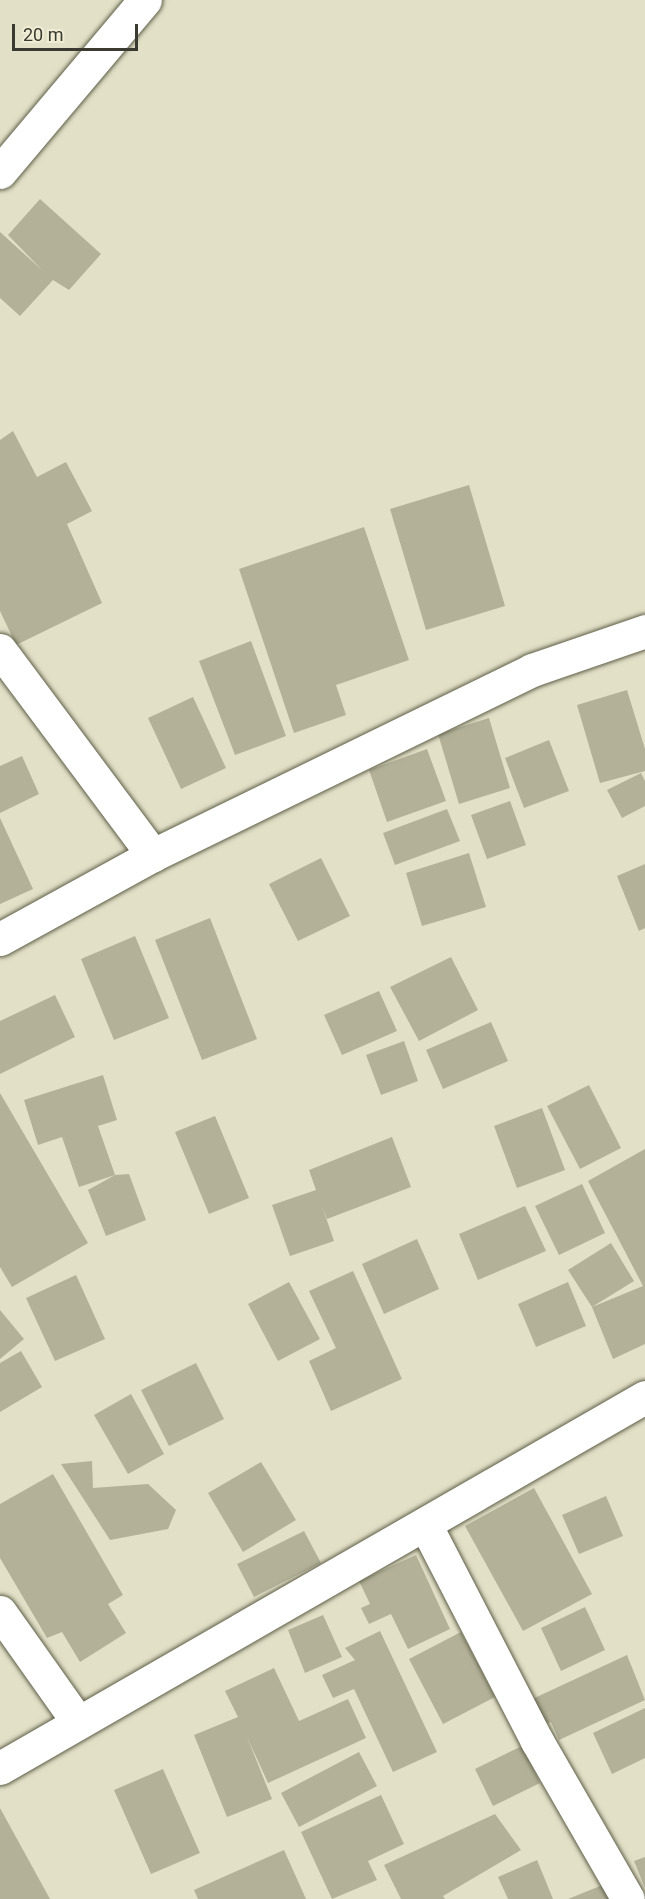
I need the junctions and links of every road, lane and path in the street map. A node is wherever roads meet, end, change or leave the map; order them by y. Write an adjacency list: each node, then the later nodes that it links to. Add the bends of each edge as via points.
1 (145, 0): 2 (street)
2 (0, 172)
3 (645, 631): 5 (street, via 532,670)
4 (0, 650): 5 (street)
5 (153, 855): 6 (street)
6 (0, 939)
7 (645, 1397): 8 (street)
8 (426, 1526): 10 (street); 12 (street, via 537,1741)
9 (0, 1611): 10 (street)
10 (78, 1722): 11 (street)
11 (0, 1768)
12 (628, 1899)

